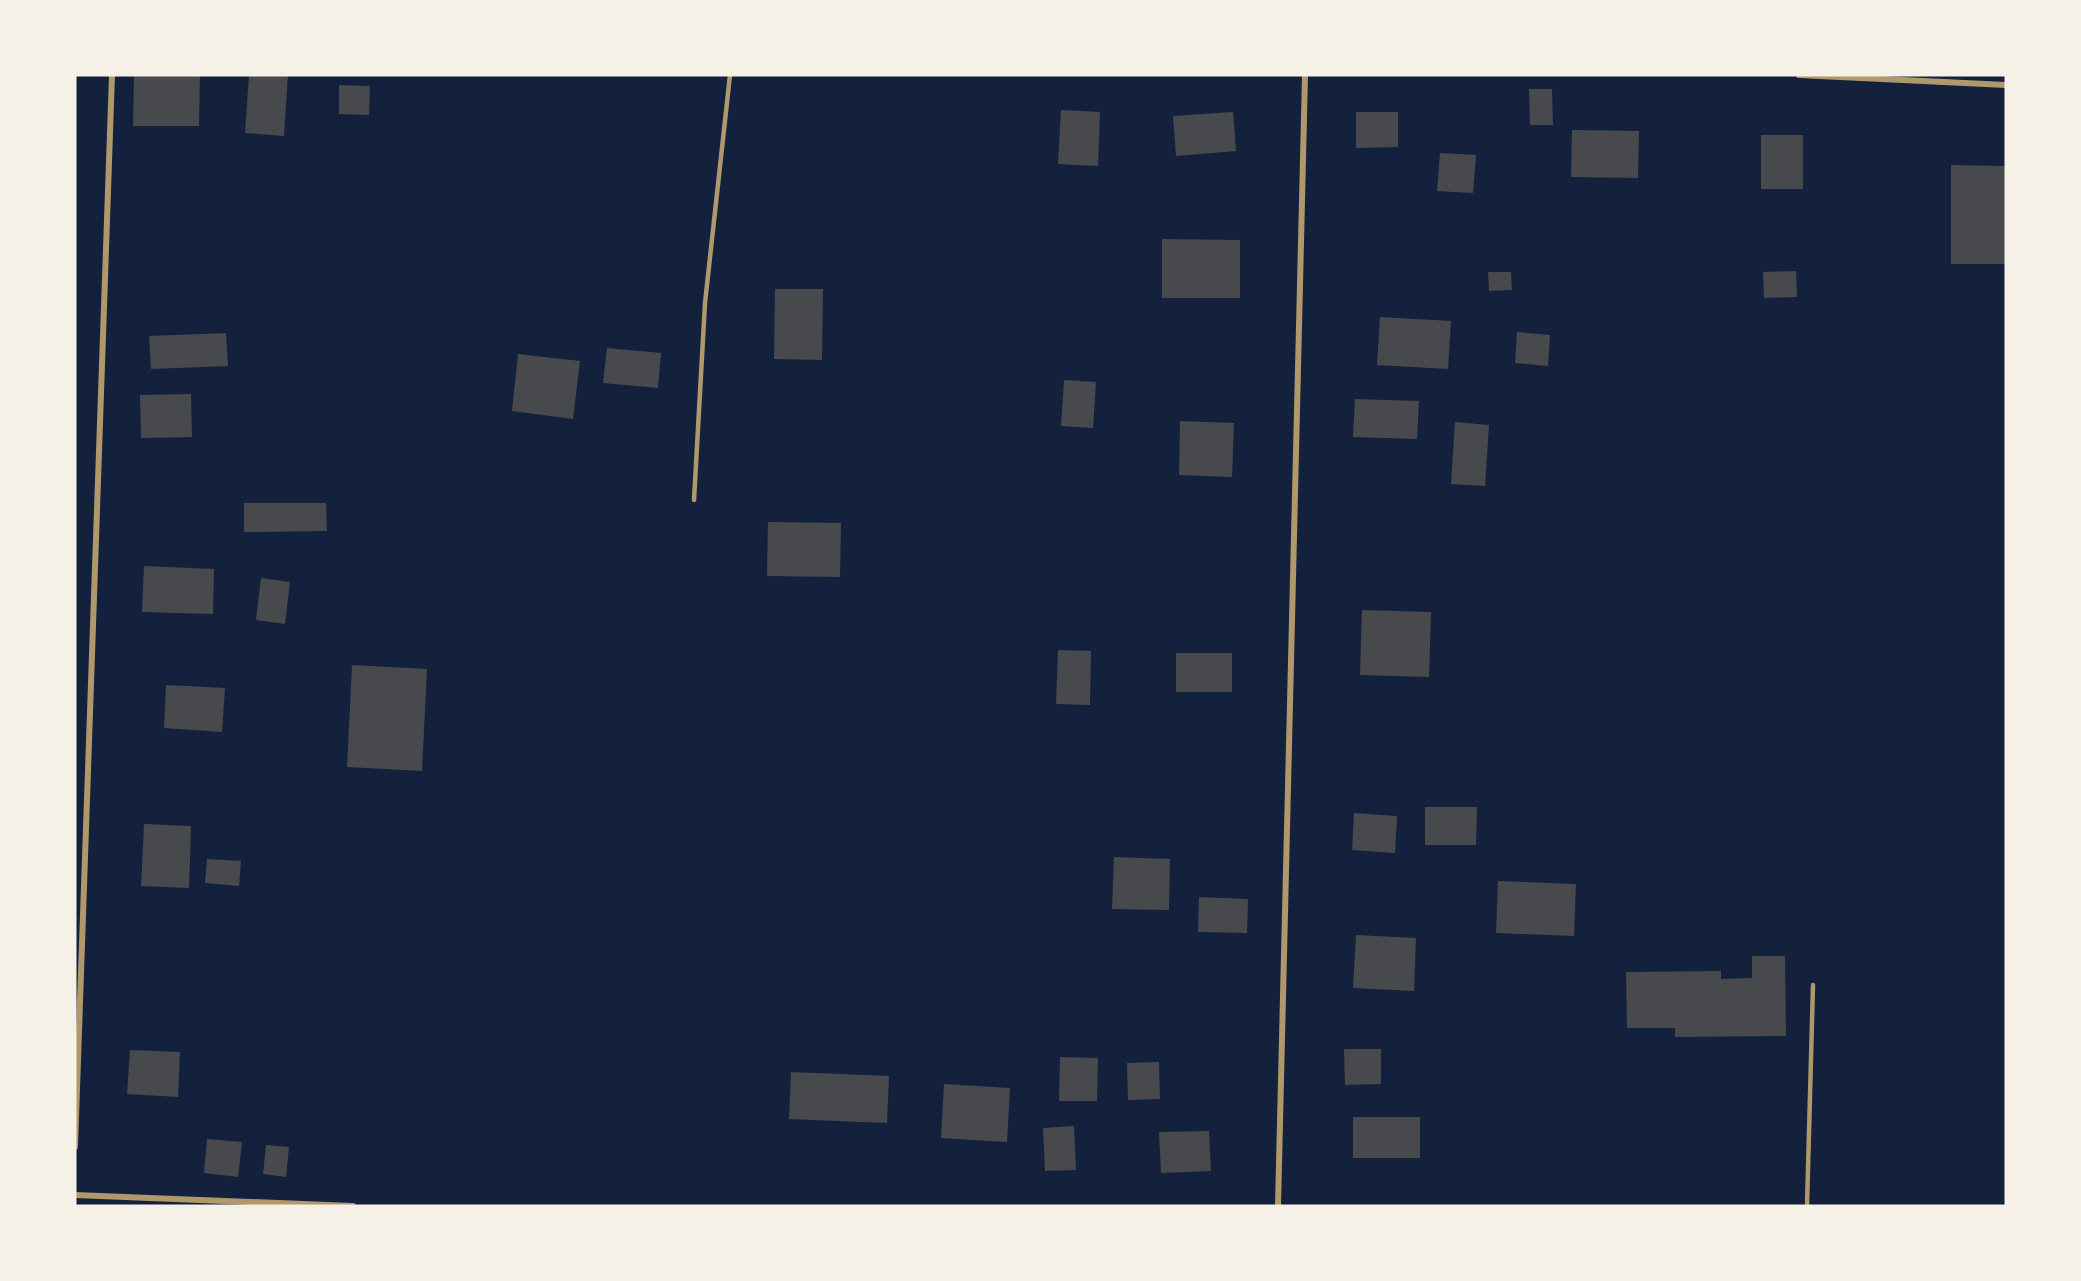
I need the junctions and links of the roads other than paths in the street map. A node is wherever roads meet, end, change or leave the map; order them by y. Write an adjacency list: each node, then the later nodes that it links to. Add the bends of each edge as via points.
1 (112, 75): 8 (street)
2 (730, 75): 6 (lane, via 705,303)
3 (1305, 75): 11 (street)
4 (1799, 75): 5 (street)
5 (2006, 85)
6 (694, 500)
7 (1813, 985): 12 (lane)
8 (75, 1147)
9 (75, 1195): 10 (street)
10 (353, 1206)
11 (1278, 1206)
12 (1807, 1206)

